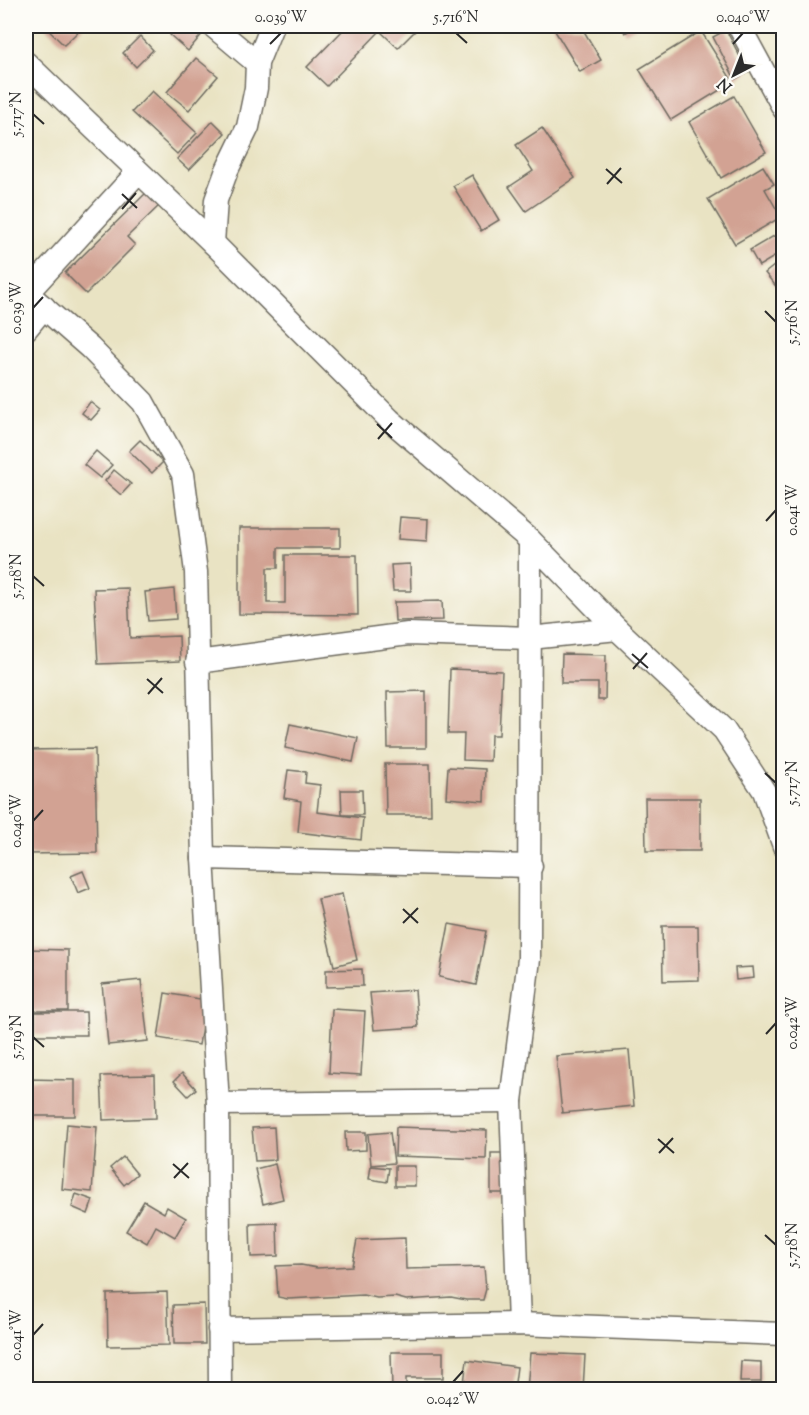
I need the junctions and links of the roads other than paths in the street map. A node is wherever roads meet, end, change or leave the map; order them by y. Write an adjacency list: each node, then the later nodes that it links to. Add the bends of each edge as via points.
1 (213, 26): 5 (street)
2 (272, 26): 5 (street)
3 (739, 26): 6 (street)
4 (26, 63): 7 (street)
5 (257, 63): 8 (street, via 248,127 216,200)
6 (783, 109)
7 (138, 172): 8 (street); 9 (street)
8 (213, 243): 11 (street, via 390,420)
9 (32, 298): 10 (street); 14 (street, via 90,348 143,402 183,474 196,572)
10 (26, 329)
11 (530, 540): 12 (street); 13 (street)
12 (617, 629): 13 (street); 15 (street, via 724,730 764,791)
13 (530, 638): 14 (street, via 408,634); 17 (street)
14 (197, 662): 16 (street)
15 (783, 846)
16 (203, 858): 17 (street); 19 (street)
17 (531, 866): 18 (street, via 530,959)
18 (511, 1101): 19 (street); 20 (street)
19 (218, 1104): 21 (street)
20 (519, 1324): 21 (street); 22 (street)
21 (219, 1329): 23 (street)
22 (783, 1334)
23 (220, 1389)

